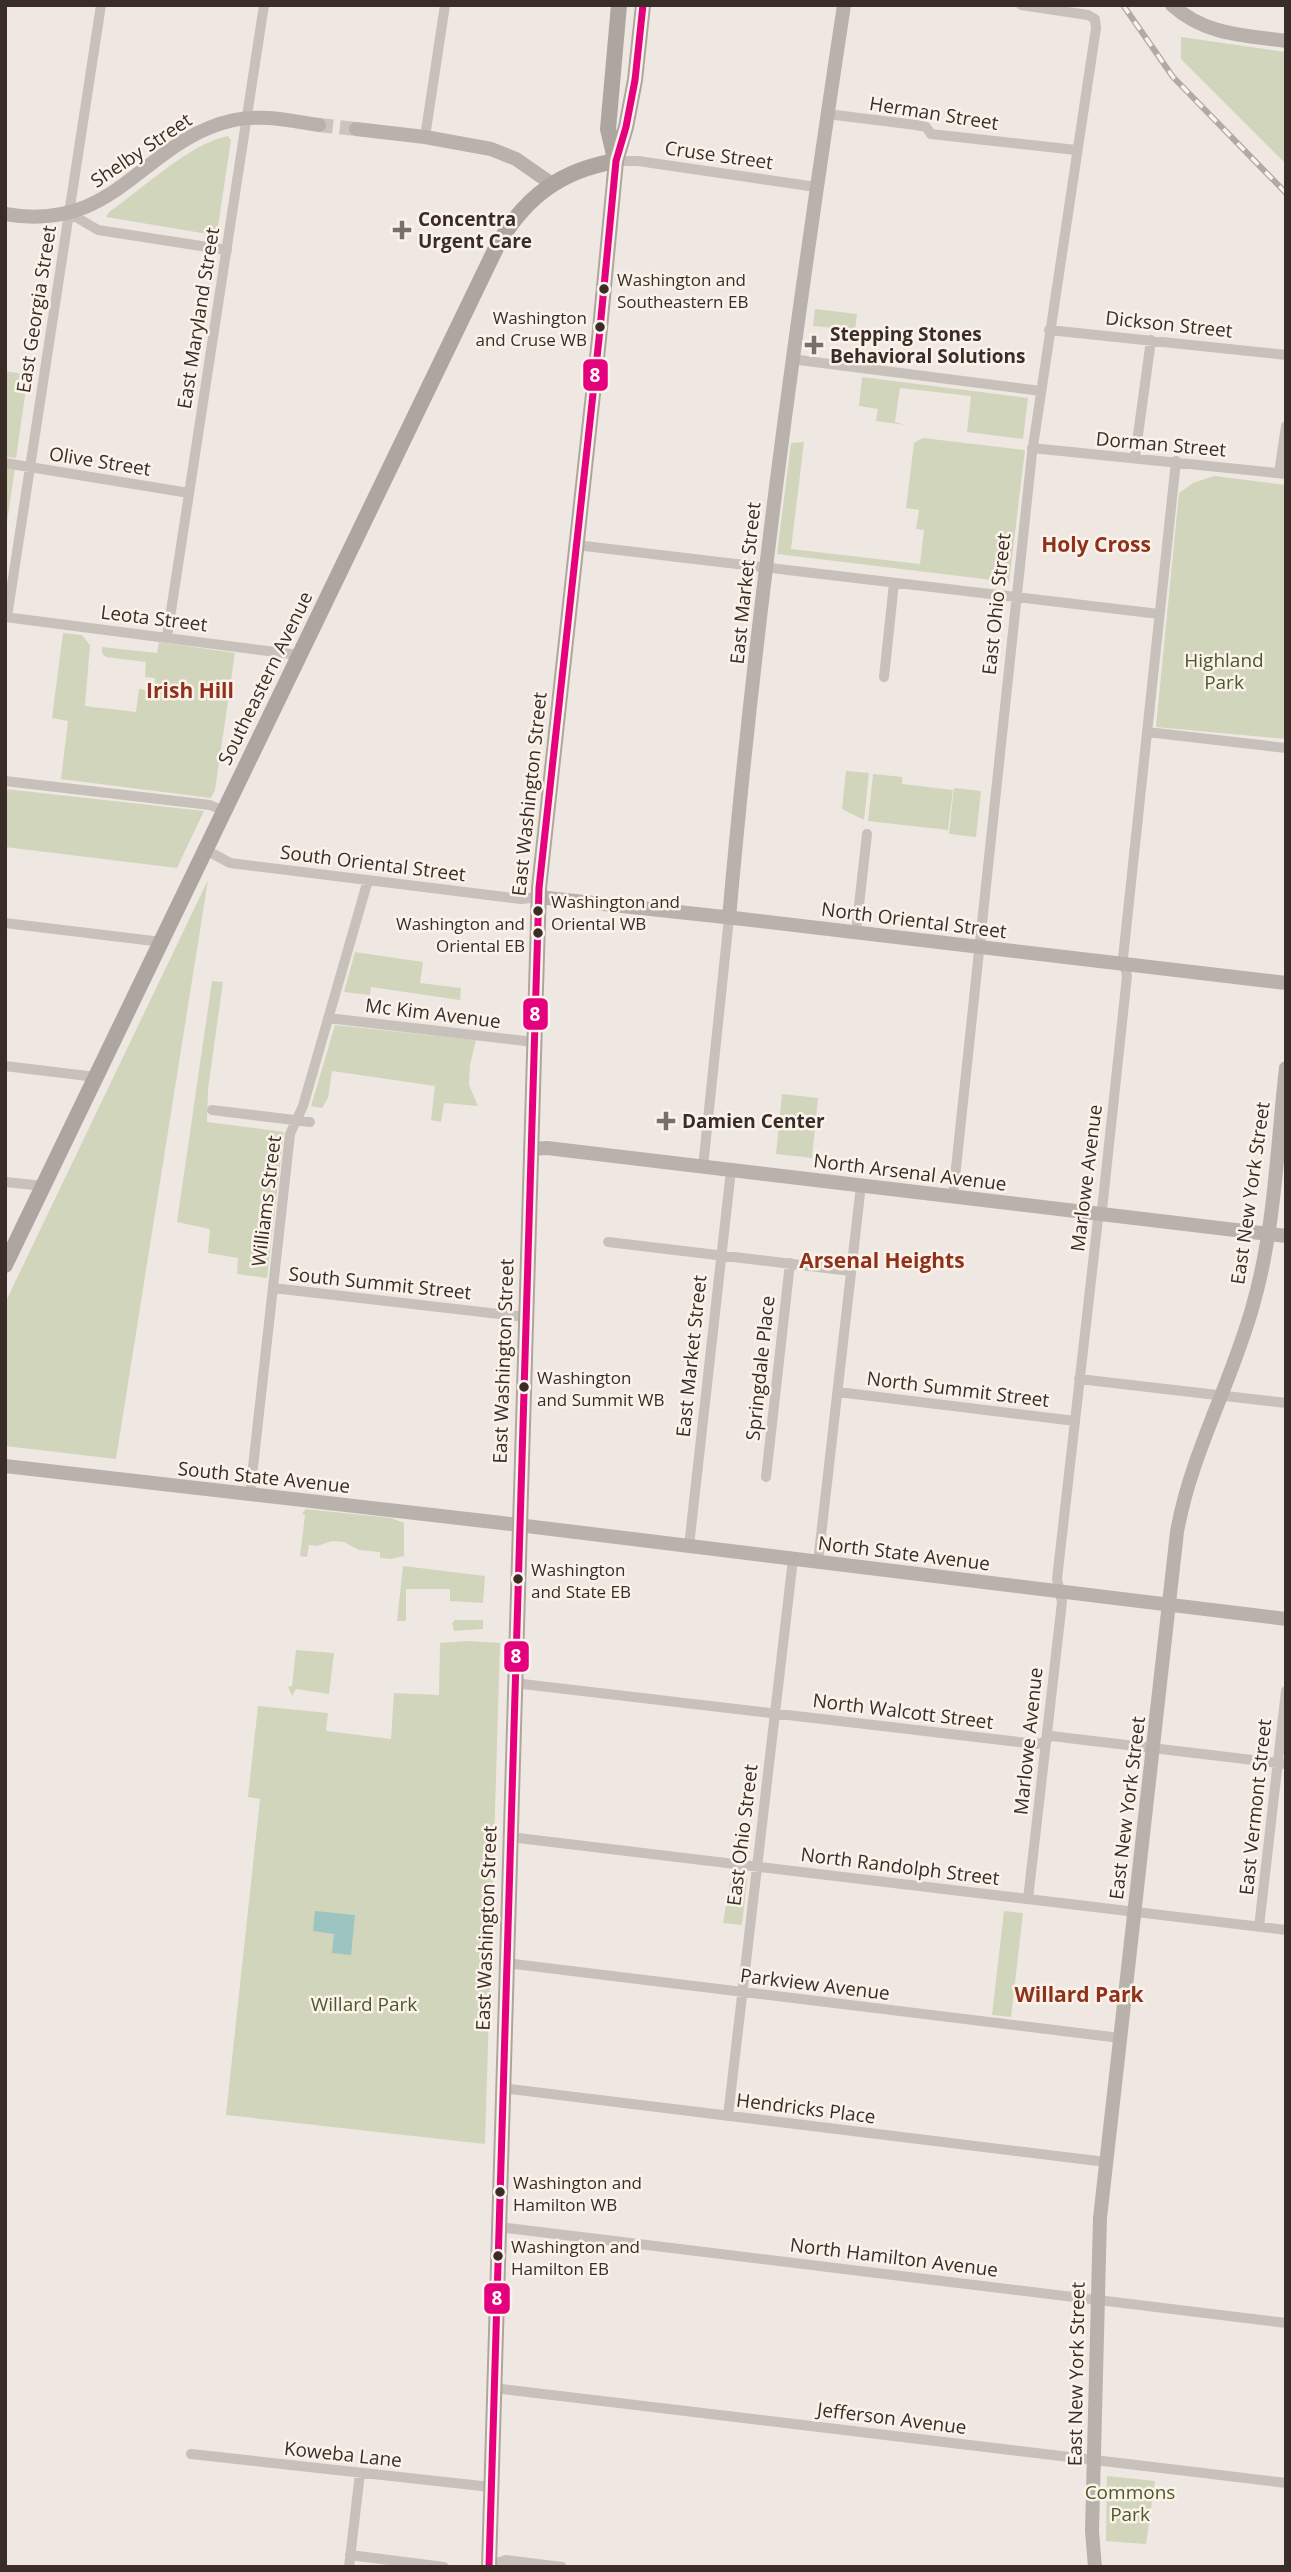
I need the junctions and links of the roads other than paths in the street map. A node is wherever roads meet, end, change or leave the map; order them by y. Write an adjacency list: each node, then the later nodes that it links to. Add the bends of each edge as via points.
1 (101, 5): 19 (street, East Georgia Street)
2 (264, 5): 11 (street, East Maryland Street)
3 (445, 5): 14 (street)
4 (619, 5): 16 (main road, East Washington Street, via 608,129)
5 (643, 5): 16 (main road, East Washington Street, via 635,80)
6 (844, 5): 10 (street, East Market Street)
7 (1021, 5): 15 (street, East Ohio Street, via 1095,19)
8 (1172, 5): 9 (street, via 1210,29)
9 (1286, 41)
10 (827, 114): 15 (street, Herman Street, via 916,125 931,134); 18 (street, East Market Street)
11 (247, 118): 12 (street, Shelby Street); 19 (street, Shelby Street, via 198,132 113,193); 21 (street, East Maryland Street)
12 (319, 125)
13 (356, 129): 14 (street)
14 (425, 137): 17 (street, via 500,152)
15 (1076, 150): 22 (street, East Ohio Street)
16 (616, 161): 17 (main road, Southeastern Avenue, via 588,166); 18 (street, Cruse Street); 35 (main road, East Washington Street)
17 (552, 184): 42 (main road, Southeastern Avenue, via 526,206 498,244)
18 (816, 187): 25 (street, East Market Street)
19 (69, 213): 20 (street, Shelby Street); 21 (street, via 97,230); 32 (street, East Georgia Street)
20 (5, 214)
21 (227, 250): 34 (street, East Maryland Street)
22 (1049, 330): 23 (street, Dickson Street); 26 (street, East Ohio Street)
23 (1151, 340): 24 (street, Dickson Street); 29 (street)
24 (1286, 355)
25 (791, 359): 26 (street); 36 (street, East Market Street)
26 (1041, 391): 28 (street, East Ohio Street)
27 (1286, 426): 33 (street)
28 (1032, 448): 29 (street, Dorman Street); 38 (street, East Ohio Street)
29 (1135, 457): 30 (street, Dorman Street)
30 (1176, 461): 33 (street, Dorman Street); 39 (street, Marlowe Avenue)
31 (5, 463): 32 (street, Olive Street)
32 (30, 467): 34 (street, Olive Street); 40 (street, East Georgia Street)
33 (1283, 474)
34 (189, 493): 41 (street, East Maryland Street)
35 (576, 545): 36 (street); 51 (main road, East Washington Street)
36 (766, 569): 37 (street); 52 (street, East Market Street)
37 (894, 583): 38 (street); 43 (street)
38 (1017, 598): 39 (street); 56 (street, East Ohio Street)
39 (1159, 614): 44 (street, Marlowe Avenue)
40 (6, 617): 41 (street, Leota Street)
41 (167, 637): 42 (street, Leota Street)
42 (299, 654): 47 (main road, Southeastern Avenue)
43 (884, 677)
44 (1147, 732): 45 (street); 57 (street, Marlowe Avenue)
45 (1286, 748)
46 (5, 780): 47 (street, via 210,805)
47 (224, 811): 49 (main road, Southeastern Avenue)
48 (867, 834): 54 (street)
49 (206, 850): 50 (street, South Oriental Street, via 230,863); 55 (main road, Southeastern Avenue)
50 (368, 880): 51 (street, South Oriental Street, via 522,899); 59 (street, Williams Street)
51 (538, 897): 52 (street, North Oriental Street); 60 (main road, East Washington Street)
52 (729, 918): 54 (street, North Oriental Street); 68 (street, East Market Street)
53 (5, 923): 55 (street)
54 (856, 932): 56 (street, North Oriental Street)
55 (162, 942): 63 (main road, Southeastern Avenue)
56 (979, 947): 57 (street, North Oriental Street); 73 (street, East Ohio Street)
57 (1124, 964): 58 (street, North Oriental Street); 74 (street, Marlowe Avenue, via 1127,976)
58 (1286, 983)
59 (328, 1018): 60 (street, Mc Kim Avenue); 65 (street, Williams Street)
60 (533, 1042): 67 (main road, East Washington Street)
61 (5, 1066): 63 (street)
62 (1286, 1068): 75 (street, East New York Street)
63 (96, 1077): 72 (main road, Southeastern Avenue)
64 (212, 1111): 65 (street)
65 (296, 1120): 66 (street); 82 (street, Williams Street, via 290,1134)
66 (310, 1122)
67 (530, 1149): 68 (street, North Arsenal Avenue); 83 (main road, East Washington Street)
68 (703, 1167): 69 (street, North Arsenal Avenue)
69 (731, 1170): 71 (street, North Arsenal Avenue); 78 (street, East Market Street)
70 (5, 1182): 72 (street)
71 (861, 1185): 73 (street, North Arsenal Avenue); 81 (street)
72 (44, 1186): 80 (main road, Southeastern Avenue)
73 (953, 1196): 74 (street, North Arsenal Avenue)
74 (1100, 1214): 75 (street, North Arsenal Avenue); 84 (street, Marlowe Avenue)
75 (1267, 1234): 76 (street, North Arsenal Avenue); 86 (street, East New York Street, via 1253,1305)
76 (1286, 1236)
77 (608, 1242): 78 (street)
78 (722, 1256): 79 (street); 93 (street, East Market Street)
79 (790, 1264): 81 (street); 90 (street, Springdale Place)
80 (5, 1265)
81 (851, 1271): 85 (street)
82 (273, 1289): 83 (street, South Summit Street); 91 (street, Williams Street)
83 (525, 1317): 92 (main road, East Washington Street)
84 (1079, 1379): 86 (street); 88 (street, Marlowe Avenue)
85 (838, 1392): 88 (street, North Summit Street); 95 (street)
86 (1221, 1395): 87 (street); 97 (street, East New York Street, via 1184,1501)
87 (1286, 1403)
88 (1074, 1421): 96 (street, Marlowe Avenue)
89 (5, 1466): 91 (street, South State Avenue)
90 (765, 1477)
91 (250, 1494): 92 (street, South State Avenue)
92 (518, 1526): 93 (street, North State Avenue); 99 (main road, East Washington Street)
93 (689, 1546): 94 (street, North State Avenue)
94 (793, 1559): 95 (street, North State Avenue); 101 (street, East Ohio Street)
95 (818, 1562): 96 (street, North State Avenue)
96 (1059, 1591): 97 (street, North State Avenue); 102 (street, Marlowe Avenue, via 1062,1602)
97 (1170, 1605): 98 (street, North State Avenue); 103 (street, East New York Street)
98 (1286, 1619)
99 (514, 1682): 101 (street, North Walcott Street); 105 (main road, East Washington Street)
100 (1286, 1691): 104 (street, East Vermont Street)
101 (775, 1713): 102 (street, North Walcott Street, via 1036,1744); 106 (street, East Ohio Street)
102 (1046, 1739): 103 (street, North Walcott Street, via 1057,1736); 107 (street, Marlowe Avenue)
103 (1154, 1748): 104 (street, North Walcott Street); 108 (street, East New York Street)
104 (1282, 1763): 109 (street, East Vermont Street)
105 (510, 1837): 106 (street, North Randolph Street); 111 (main road, East Washington Street)
106 (758, 1866): 107 (street, North Randolph Street); 112 (street, East Ohio Street)
107 (1028, 1899): 108 (street, North Randolph Street)
108 (1134, 1912): 109 (street, North Randolph Street); 113 (street, East New York Street)
109 (1259, 1927): 110 (street, North Randolph Street)
110 (1286, 1930)
111 (506, 1963): 112 (street, Parkview Avenue); 114 (main road, East Washington Street)
112 (743, 1993): 113 (street, Parkview Avenue); 115 (street, East Ohio Street)
113 (1120, 2038): 116 (street, East New York Street)
114 (502, 2088): 115 (street, Hendricks Place); 117 (main road, East Washington Street)
115 (728, 2116): 116 (street, Hendricks Place)
116 (1106, 2162): 118 (street, East New York Street)
117 (499, 2227): 118 (street, North Hamilton Avenue); 120 (main road, East Washington Street)
118 (1097, 2300): 119 (street, North Hamilton Avenue); 122 (street, East New York Street)
119 (1286, 2323)
120 (494, 2388): 122 (street, Jefferson Avenue); 125 (main road, East Washington Street)
121 (191, 2454): 123 (street, Koweba Lane)
122 (1094, 2460): 124 (street, Jefferson Avenue); 131 (street, East New York Street)
123 (360, 2473): 125 (street, Koweba Lane); 126 (street)
124 (1286, 2483)
125 (491, 2487): 127 (main road, East Washington Street)
126 (350, 2555): 128 (street); 129 (street)
127 (488, 2566): 130 (street, via 506,2560)
128 (349, 2567)
129 (444, 2567)
130 (562, 2567)
131 (1095, 2567)

